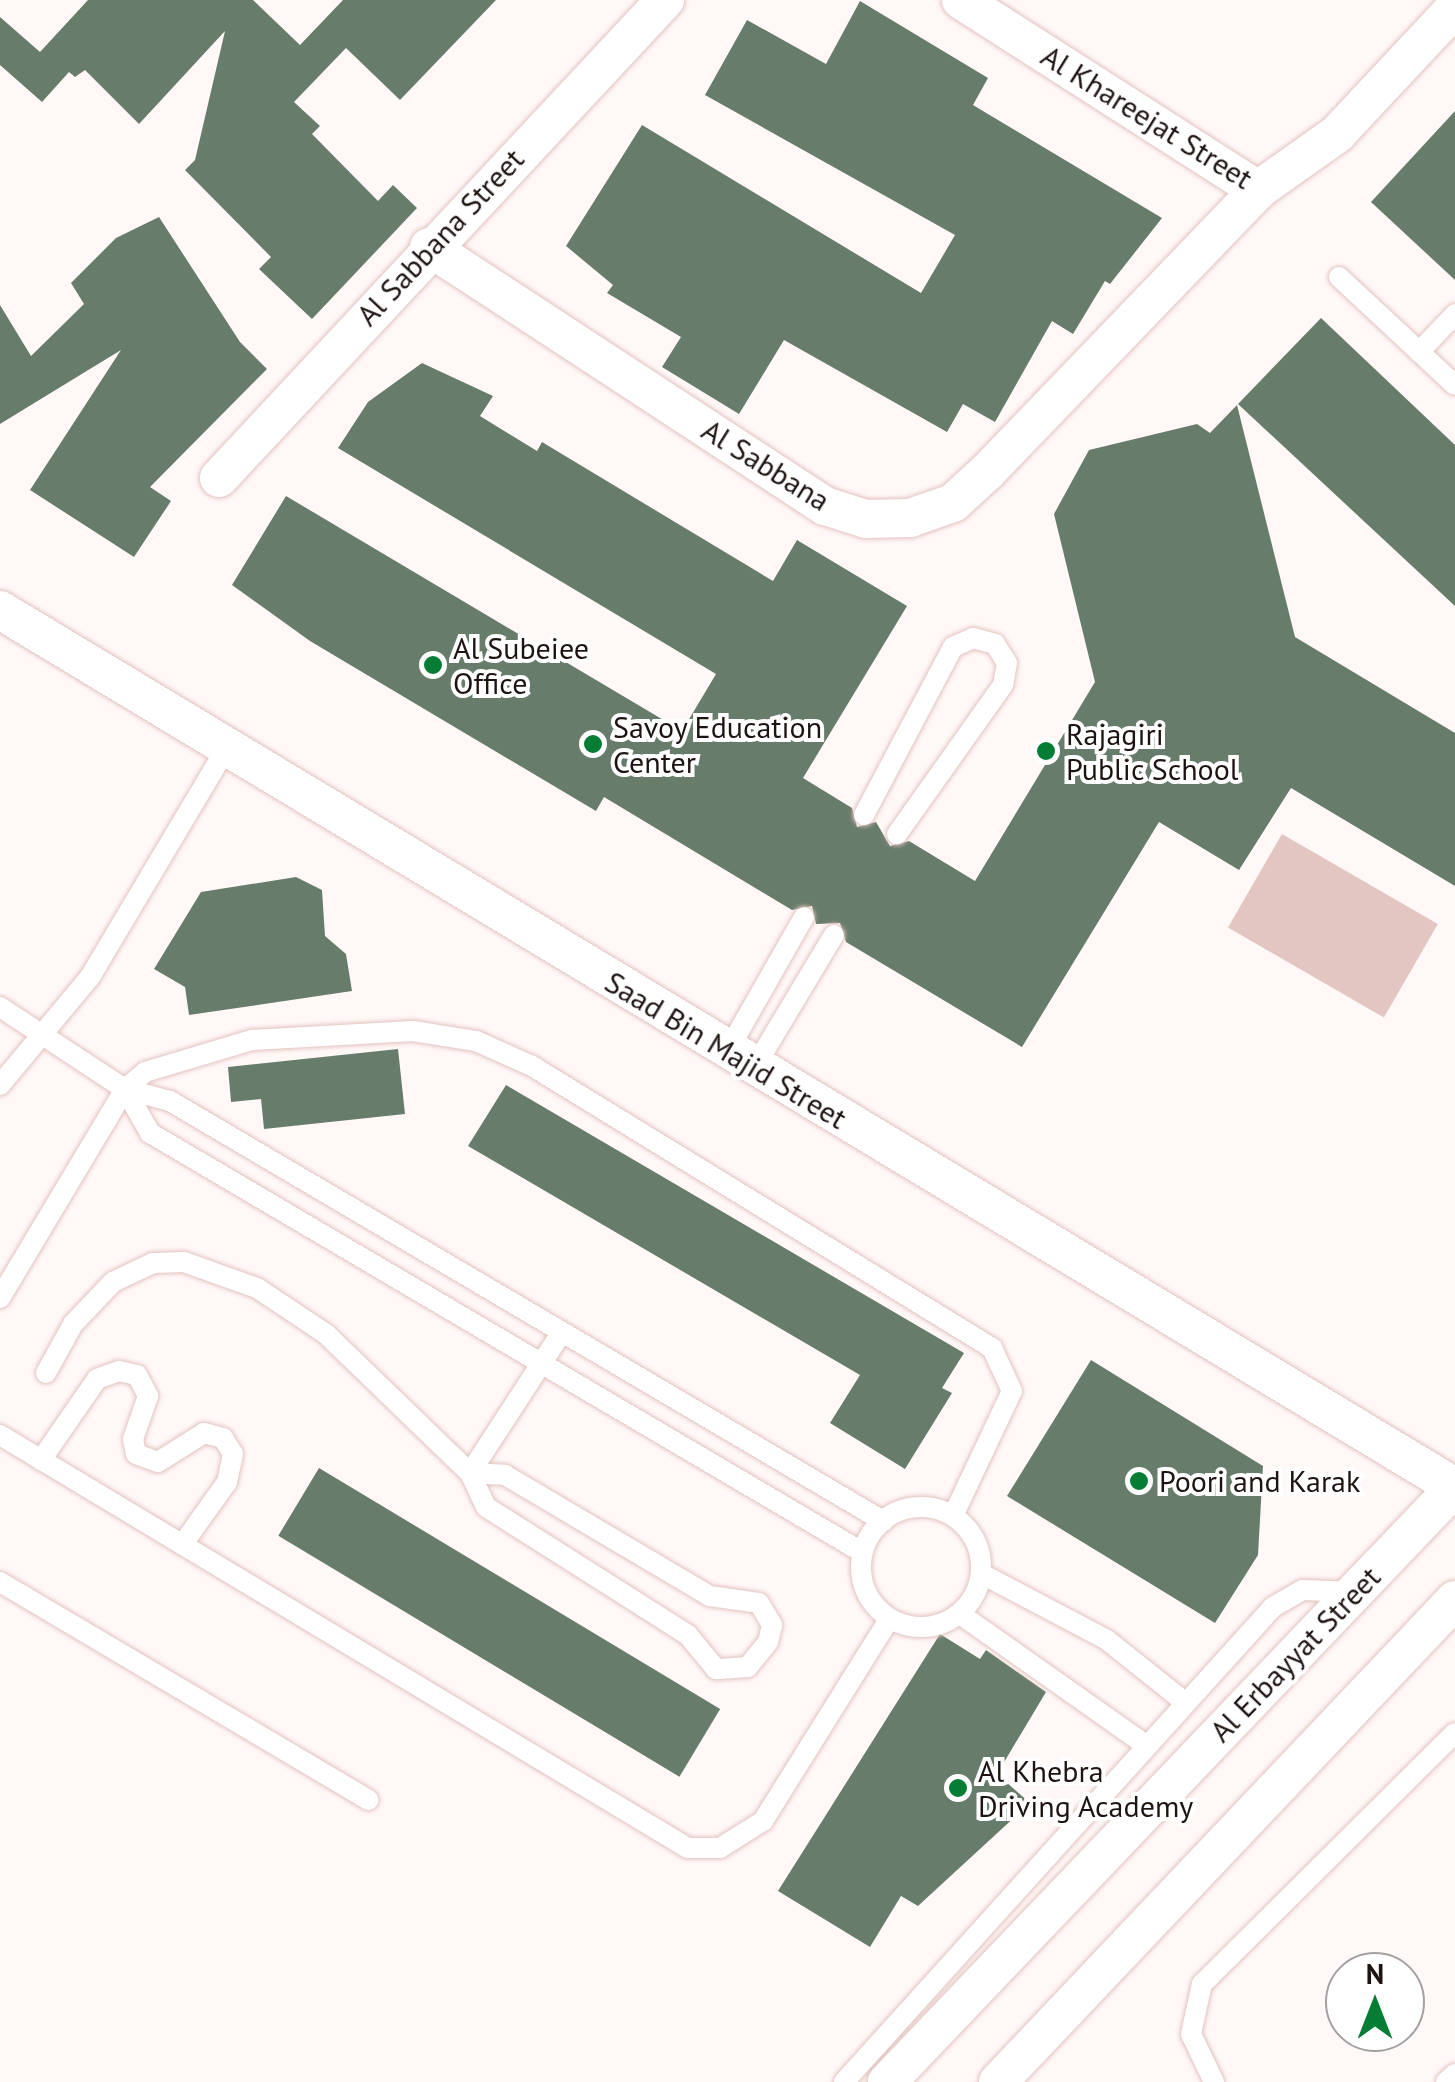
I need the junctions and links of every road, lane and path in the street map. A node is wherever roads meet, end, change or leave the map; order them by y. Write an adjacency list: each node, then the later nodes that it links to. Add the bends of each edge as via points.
1 (666, 0): 5 (street, Al Sabbana Street)
2 (960, 0): 4 (street, Al Khareejat Street)
3 (1455, 8): 4 (street, Al Khareejat Street, via 1337,134)
4 (1258, 190): 5 (street, Al Sabbana, via 988,472 953,504 910,518 866,519 825,506)
5 (429, 246): 10 (street, Al Sabbana Street)
6 (1339, 276): 8 (lane)
7 (1455, 314): 8 (lane)
8 (1419, 352): 9 (lane)
9 (1455, 385)
10 (219, 478)
11 (0, 610): 12 (street, Saad Bin Majid Street)
12 (229, 744): 18 (lane); 19 (street, Saad Bin Majid Street)
13 (864, 814): 14 (lane, via 952,647 973,638 995,644 1007,663 1003,685)
14 (897, 834)
15 (804, 918): 19 (lane)
16 (834, 935): 19 (lane)
17 (0, 1007): 18 (lane)
18 (43, 1041): 20 (lane); 21 (lane)
19 (741, 1060): 29 (street, Saad Bin Majid Street)
20 (0, 1085)
21 (125, 1089): 22 (lane); 23 (lane, via 170,1101); 24 (lane, via 150,1133); 30 (lane, via 169,1059 252,1040 412,1031 476,1041 532,1066 992,1348 1012,1391)
22 (0, 1298)
23 (562, 1332): 24 (lane); 31 (lane)
24 (542, 1364): 28 (lane); 33 (lane)
25 (46, 1373): 28 (lane, via 72,1324 114,1282 153,1264 184,1262 258,1288 326,1334)
26 (0, 1435): 27 (lane)
27 (41, 1460): 32 (lane); 32 (lane, via 97,1379 118,1370 138,1375 148,1396 133,1439 136,1454 158,1462 204,1432 223,1438 233,1454 227,1482)
28 (470, 1472): 28 (lane, via 486,1507 688,1635 716,1670 748,1667 768,1642 772,1624 758,1603 710,1596 506,1475)
29 (1455, 1487): 36 (street, Al Erbayyat Street)
30 (953, 1516): 31 (lane, via 917,1507); 34 (lane, via 976,1541)
31 (882, 1521): 33 (lane)
32 (182, 1545): 39 (lane, via 688,1848 720,1848 763,1822)
33 (862, 1552): 39 (lane, via 865,1590)
34 (982, 1574): 38 (lane); 40 (lane, via 1107,1640)
35 (0, 1582): 43 (lane)
36 (1355, 1592): 40 (lane, via 1320,1588 1287,1598); 45 (street, Al Erbayyat Street)
37 (1455, 1600): 46 (street)
38 (960, 1614): 39 (lane, via 925,1628); 42 (lane)
39 (889, 1619)
40 (1186, 1703): 42 (lane)
41 (1455, 1733): 47 (lane, via 1202,1984 1192,2034)
42 (1147, 1746): 44 (lane)
43 (368, 1800)
44 (844, 2082)
45 (886, 2082)
46 (998, 2082)
47 (1214, 2082)

